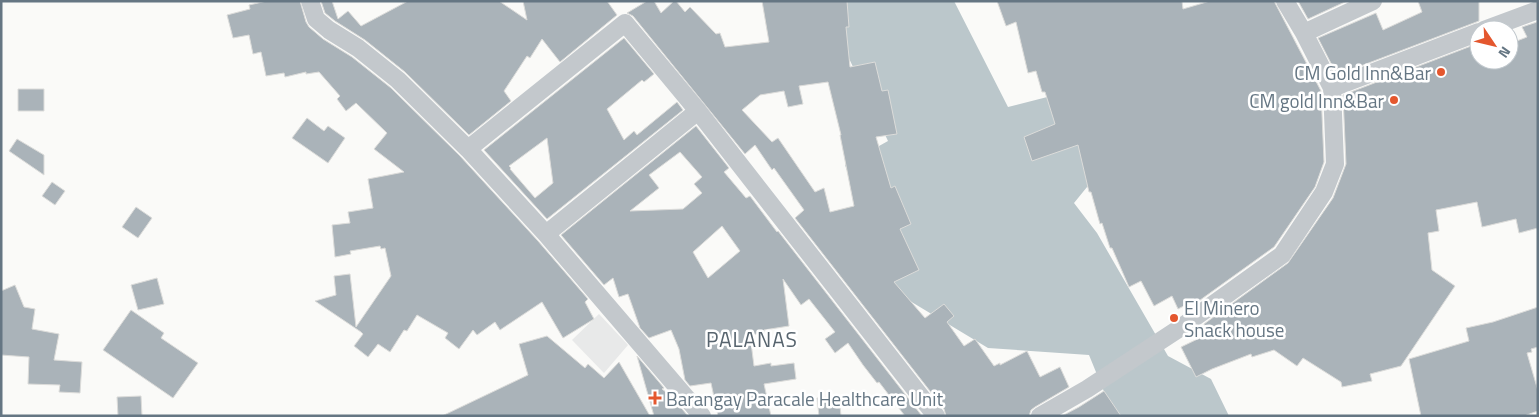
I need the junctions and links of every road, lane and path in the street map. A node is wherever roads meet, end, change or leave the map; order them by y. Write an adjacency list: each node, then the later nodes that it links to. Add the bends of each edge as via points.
1 (310, 1): 10 (street, via 316,19 398,80)
2 (1285, 1): 6 (street)
3 (1372, 1): 6 (street)
4 (1538, 10): 5 (street)
5 (1511, 20)
6 (1304, 33): 8 (street)
7 (1469, 36): 8 (street)
8 (1332, 88): 14 (street, via 1335,164 1324,192 1282,255 1180,328)
9 (698, 111): 10 (street, via 625,23); 11 (street); 13 (street)
10 (468, 149): 11 (street)
11 (546, 234): 12 (street)
12 (702, 416)
13 (936, 416)
14 (1040, 416)

